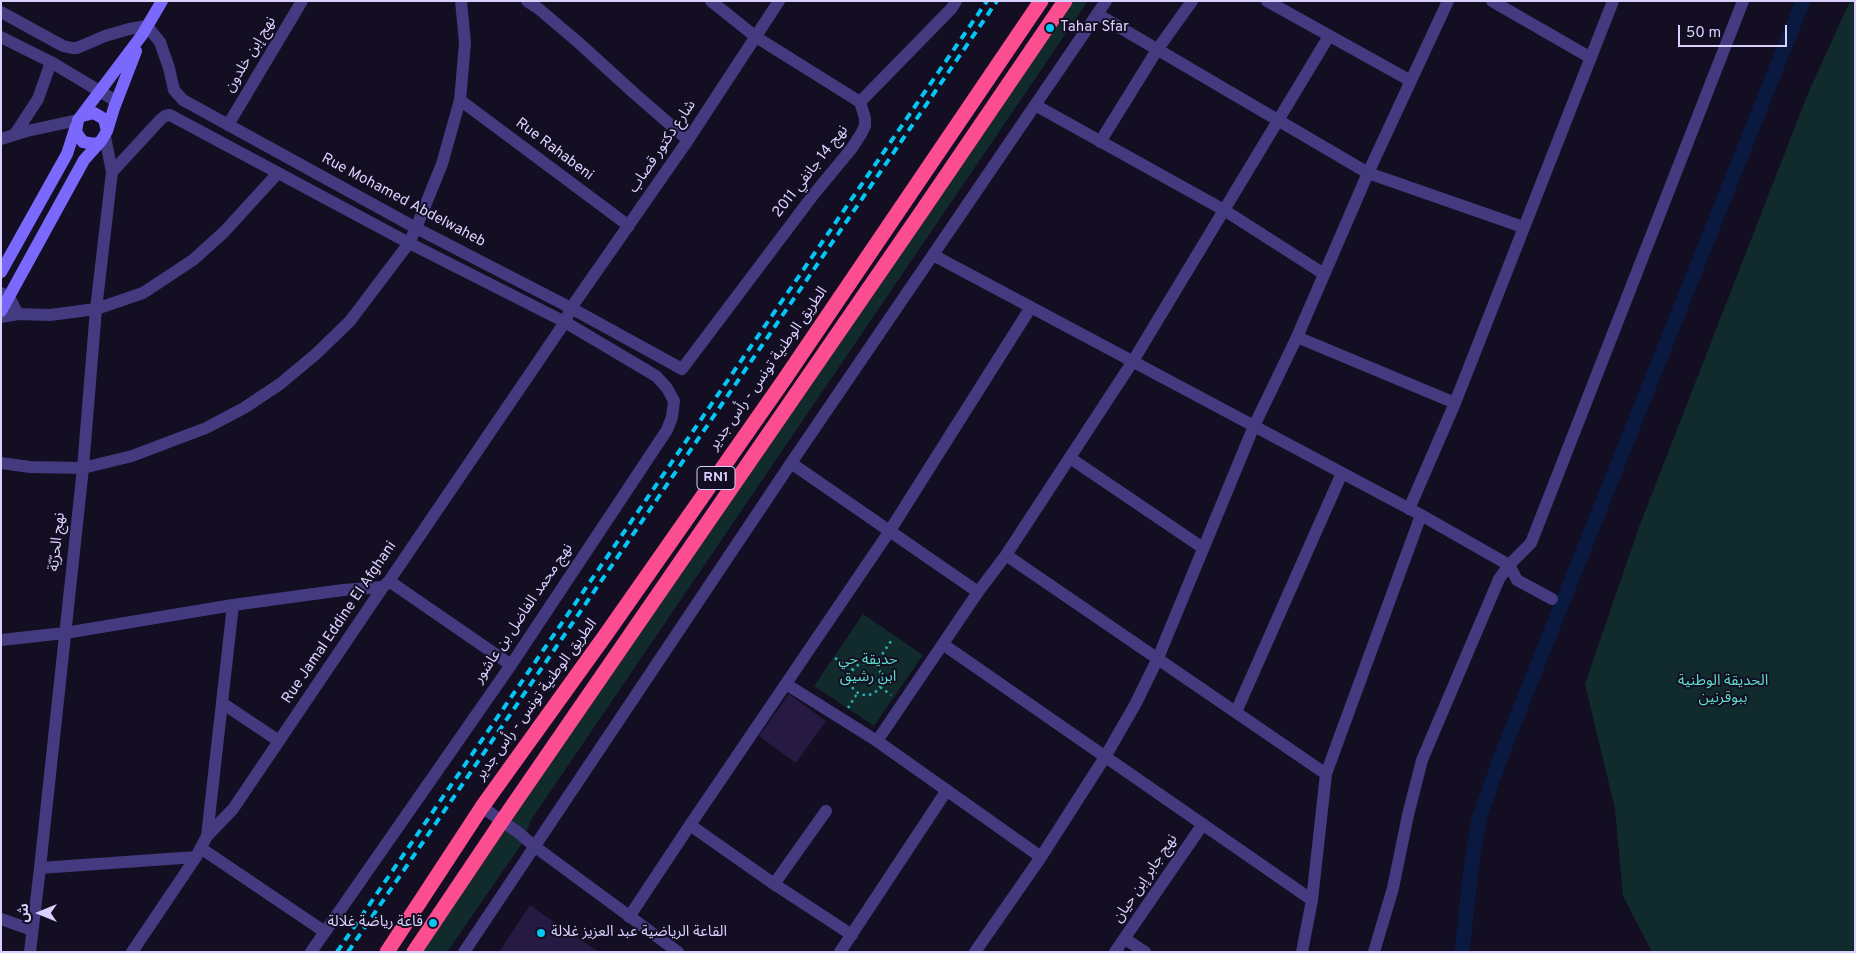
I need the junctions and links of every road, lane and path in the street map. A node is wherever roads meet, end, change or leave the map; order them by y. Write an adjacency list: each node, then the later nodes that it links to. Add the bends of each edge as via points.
1 (162, 1): 19 (street)
2 (302, 1): 34 (street, نهج إبن خلدون)
3 (461, 1): 29 (street, via 465,43)
4 (527, 1): 38 (street)
5 (711, 1): 22 (street)
6 (779, 1): 22 (street, شارع دكتور قصاب)
7 (956, 1): 30 (street)
8 (1041, 1): 98 (highway, الطريق الوطنية تونس - رأس جدير / RN1, via 784,380)
9 (1065, 1): 100 (highway, RN1)
10 (1106, 1): 18 (street)
11 (1192, 1): 23 (street)
12 (1267, 1): 20 (street)
13 (1448, 1): 26 (street)
14 (1492, 1): 24 (street)
15 (1612, 1): 24 (street)
16 (1743, 1): 74 (street, via 1532,543)
17 (1, 12): 19 (street, via 72,48 129,29)
18 (1097, 14): 23 (street); 31 (street)
19 (145, 31): 27 (street); 28 (street); 34 (street, Rue Mohamed Abdelwaheb, via 160,42 178,96)
20 (1329, 36): 26 (street); 33 (street)
21 (1, 37): 25 (street)
22 (756, 37): 30 (street); 38 (street, شارع دكتور قصاب)
23 (1158, 50): 33 (street); 39 (street)
24 (1590, 58): 45 (street)
25 (51, 62): 27 (street); 35 (street, via 38,99)
26 (1411, 81): 42 (street)
27 (100, 91): 28 (street); 32 (street)
28 (116, 100): 36 (street)
29 (460, 100): 44 (street, Rue Rahabeni); 46 (street, via 442,164)
30 (860, 102): 61 (street, نهج 14 جانفي 2011, via 865,118 862,134)
31 (1035, 105): 39 (street); 48 (street)
32 (79, 120): 35 (street); 36 (street, via 88,113 100,115 104,119); 36 (street, via 76,132 83,142 95,144); 49 (street, via 67,154)
33 (1279, 122): 42 (street); 43 (street)
34 (228, 125): 46 (street, Rue Mohamed Abdelwaheb)
35 (15, 134): 37 (street)
36 (104, 136): 40 (street, نهج الحرّيّة); 51 (street, via 84,160)
37 (1, 139)
38 (688, 140): 44 (street, شارع دكتور قصاب)
39 (1100, 142): 43 (street)
40 (112, 172): 41 (street, نهج محمد الفاضل بن عاشور, via 165,116 170,115); 54 (street, نهج الحرّيّة)
41 (278, 173): 47 (street, نهج محمد الفاضل بن عاشور); 54 (street, via 194,260 143,293)
42 (1368, 173): 45 (street); 50 (street)
43 (1224, 210): 50 (street); 60 (street)
44 (629, 226): 53 (street, شارع دكتور قصاب)
45 (1523, 227): 62 (street)
46 (416, 228): 47 (street); 53 (street, Rue Mohamed Abdelwaheb)
47 (408, 243): 58 (street, نهج محمد الفاضل بن عاشور); 67 (street, via 350,322 280,384 206,428 132,456)
48 (933, 255): 52 (street); 66 (street)
49 (1, 272)
50 (1324, 274): 59 (street)
51 (5, 295): 55 (street); 56 (street)
52 (1031, 307): 60 (street); 71 (street)
53 (571, 308): 58 (street, Rue Jamal Eddine El Afghani); 61 (street, Rue Mohamed Abdelwaheb)
54 (96, 309): 56 (street, via 50,315); 67 (street, نهج الحرّيّة)
55 (1, 311)
56 (18, 314): 57 (street)
57 (1, 317)
58 (564, 322): 75 (street, Rue Jamal Eddine El Afghani); 85 (street, نهج محمد الفاضل بن عاشور, via 656,376 674,401 672,417 667,430)
59 (1296, 337): 62 (street); 63 (street)
60 (1133, 362): 63 (street); 64 (street)
61 (682, 369)
62 (1455, 403): 69 (street)
63 (1254, 426): 68 (street); 72 (street)
64 (1070, 458): 72 (street); 73 (street)
65 (1, 462): 67 (street, via 30,467)
66 (790, 463): 71 (street); 104 (street)
67 (83, 468): 79 (street, نهج الحرّيّة)
68 (1342, 473): 69 (street); 91 (street)
69 (1409, 509): 70 (street)
70 (1421, 515): 74 (street); 96 (street)
71 (889, 532): 76 (street); 88 (street)
72 (1203, 548): 84 (street)
73 (1006, 555): 76 (street); 84 (street)
74 (1509, 565): 77 (street, via 1517,580); 128 (street, via 1499,579 1422,760 1393,888)
75 (386, 584): 78 (street); 85 (street); 94 (street, Rue Jamal Eddine El Afghani)
76 (978, 592): 82 (street)
77 (1552, 599)
78 (233, 605): 79 (street); 90 (street)
79 (65, 633): 81 (street); 107 (street, نهج الحرّيّة)
80 (894, 638): 86 (path)
81 (1, 640)
82 (944, 645): 93 (street); 95 (street)
83 (835, 658): 87 (path)
84 (1158, 658): 91 (street); 95 (street)
85 (510, 665): 113 (street, نهج محمد الفاضل بن عاشور)
86 (875, 665): 87 (path, via 865,662); 89 (path, via 881,672 880,687 872,694)
87 (853, 670): 89 (path, via 851,684)
88 (786, 684): 92 (street); 101 (street)
89 (858, 692): 92 (path)
90 (222, 703): 94 (street); 103 (street)
91 (1236, 712): 96 (street)
92 (841, 718): 93 (street)
93 (877, 741): 97 (street)
94 (279, 742): 103 (street, Rue Jamal Eddine El Afghani, via 233,809)
95 (1105, 757): 102 (street); 106 (street)
96 (1326, 774): 109 (street)
97 (947, 790): 106 (street); 114 (street)
98 (482, 807): 100 (street); 119 (highway, الطريق الوطنية تونس - رأس جدير / RN1)
99 (826, 811): 108 (street)
100 (502, 821): 104 (street); 120 (highway, RN1)
101 (690, 824): 108 (street); 110 (street)
102 (1202, 824): 109 (street); 115 (street, نهج جابر إبن حيان)
103 (207, 836): 105 (street, Rue Jamal Eddine El Afghani)
104 (534, 846): 110 (street); 121 (street)
105 (199, 853): 107 (street); 113 (street); 117 (street, Rue Jamal Eddine El Afghani)
106 (1041, 856): 124 (street)
107 (40, 868): 112 (street, نهج الحرّيّة)
108 (774, 884): 114 (street)
109 (1312, 900): 127 (street)
110 (630, 917): 122 (street)
111 (3, 924): 112 (street)
112 (32, 930): 116 (street, نهج الحرّيّة)
113 (325, 932): 118 (street, نهج محمد الفاضل بن عاشور)
114 (852, 935): 123 (street)
115 (1124, 939): 125 (street, نهج جابر إبن حيان); 126 (street)
116 (30, 952)
117 (132, 952)
118 (311, 952)
119 (387, 952)
120 (414, 952)
121 (464, 952)
122 (678, 952)
123 (840, 952)
124 (974, 952)
125 (1115, 952)
126 (1145, 952)
127 (1302, 952)
128 (1374, 952)

